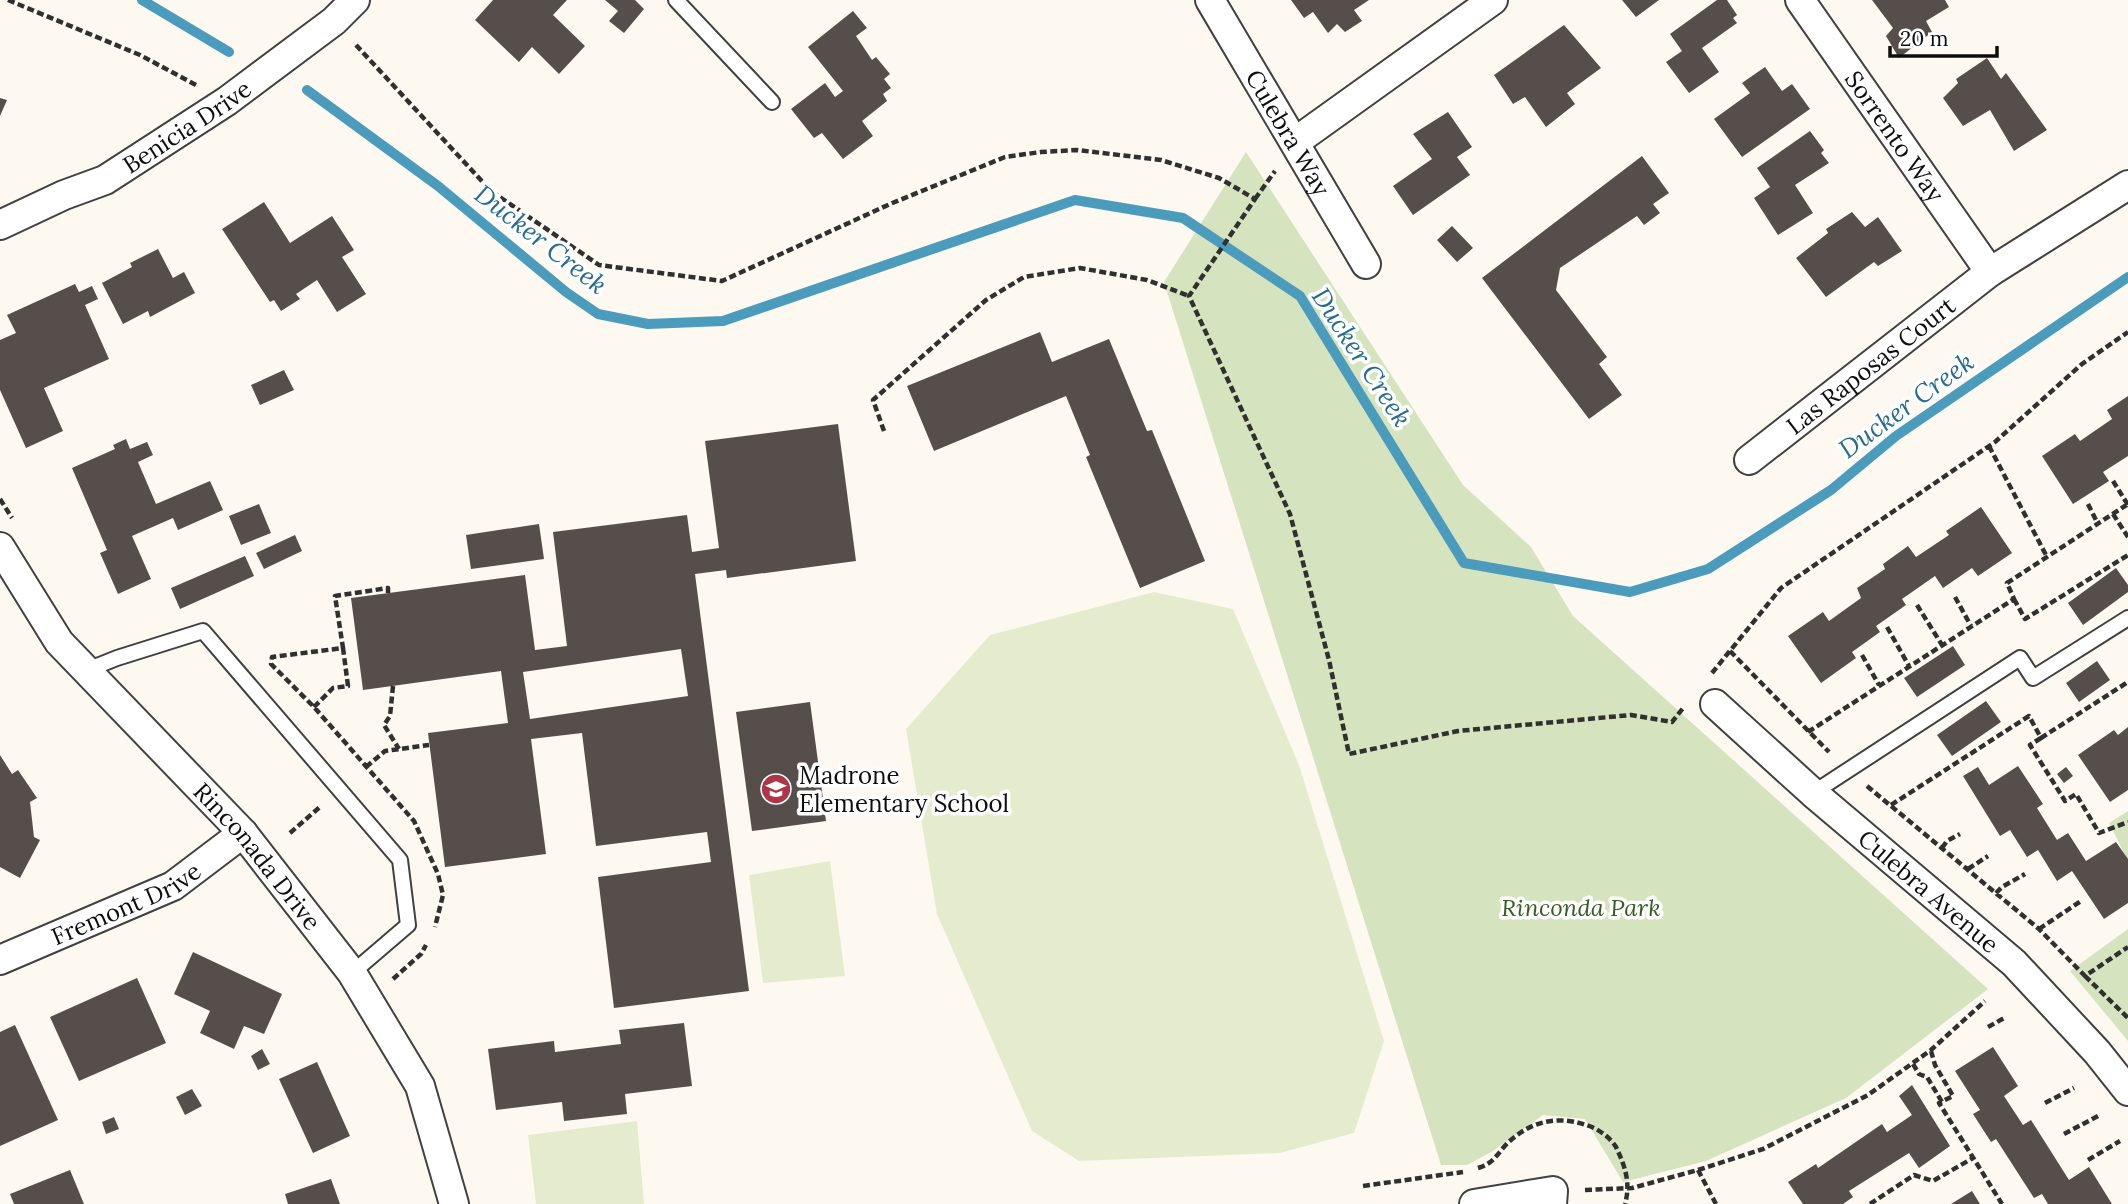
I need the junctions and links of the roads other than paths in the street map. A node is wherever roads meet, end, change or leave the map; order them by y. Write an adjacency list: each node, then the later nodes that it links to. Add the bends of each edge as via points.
1 (355, 0): 9 (street, Benicia Drive, via 228,102 105,180)
2 (676, 0): 6 (lane)
3 (1210, 0): 7 (street, Culebra Way)
4 (1493, 0): 7 (street)
5 (1800, 0): 11 (street, Sorrento Way)
6 (772, 102)
7 (1296, 142): 10 (street, Culebra Way)
8 (2128, 185): 11 (street, Las Raposas Court)
9 (0, 225)
10 (1366, 264)
11 (1990, 272): 12 (street, Las Raposas Court)
12 (1749, 460)
13 (0, 547): 15 (street, Rinconada Drive, via 58,642)
14 (2128, 618): 17 (lane, via 2034,678 2020,658)
15 (87, 670): 18 (street, Rinconada Drive); 20 (lane, via 203,631 400,860 408,925)
16 (1711, 692): 17 (street, Culebra Avenue)
17 (1813, 793): 21 (street, Culebra Avenue, via 2014,963)
18 (243, 833): 19 (street, Fremont Drive, via 173,886); 20 (street, Rinconada Drive)
19 (0, 960)
20 (352, 973): 23 (street, Rinconada Drive, via 420,1086)
21 (2128, 1091)
22 (1552, 1198): 24 (street)
23 (454, 1204)
24 (1474, 1204)

